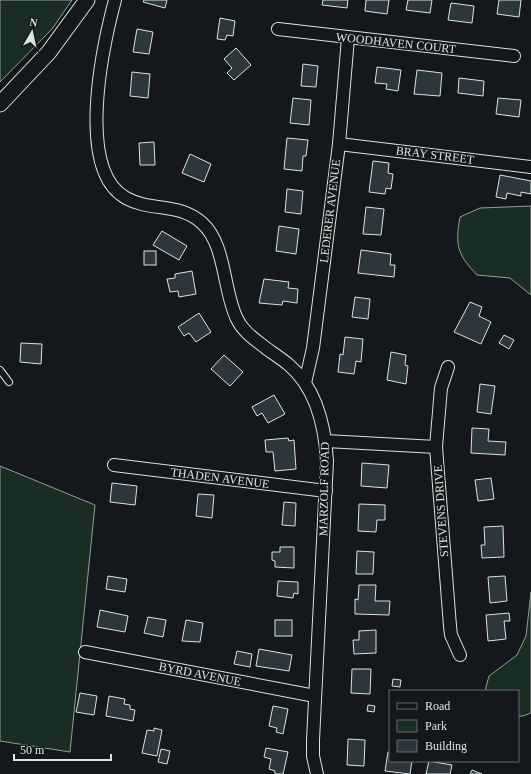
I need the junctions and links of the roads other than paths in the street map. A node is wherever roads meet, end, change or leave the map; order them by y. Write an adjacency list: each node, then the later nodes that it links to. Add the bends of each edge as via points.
1 (87, 0): 6 (street, via 49,52)
2 (115, 0): 12 (street, MARZOLF ROAD, via 102,52 98,98 99,150 107,176 119,194 135,202 183,211 204,224 218,251 232,308 238,321)
3 (278, 29): 4 (street, WOODHAVEN COURT)
4 (348, 38): 5 (street, WOODHAVEN COURT); 7 (street, LEDERER AVENUE)
5 (514, 56)
6 (0, 104)
7 (339, 144): 8 (street, BRAY STREET); 12 (street, LEDERER AVENUE, via 313,348)
8 (531, 167)
9 (448, 367): 14 (street, STEVENS DRIVE, via 441,388)
10 (0, 370): 11 (lane)
11 (9, 382)
12 (305, 383): 13 (street, MARZOLF ROAD, via 315,402)
13 (326, 441): 14 (street); 16 (street, MARZOLF ROAD)
14 (436, 447): 18 (street, STEVENS DRIVE, via 451,635)
15 (114, 464): 16 (street, THADEN AVENUE)
16 (326, 491): 19 (street, MARZOLF ROAD)
17 (85, 652): 19 (street, BYRD AVENUE)
18 (460, 655)
19 (315, 696): 20 (street, MARZOLF ROAD, via 313,756)
20 (317, 774)

